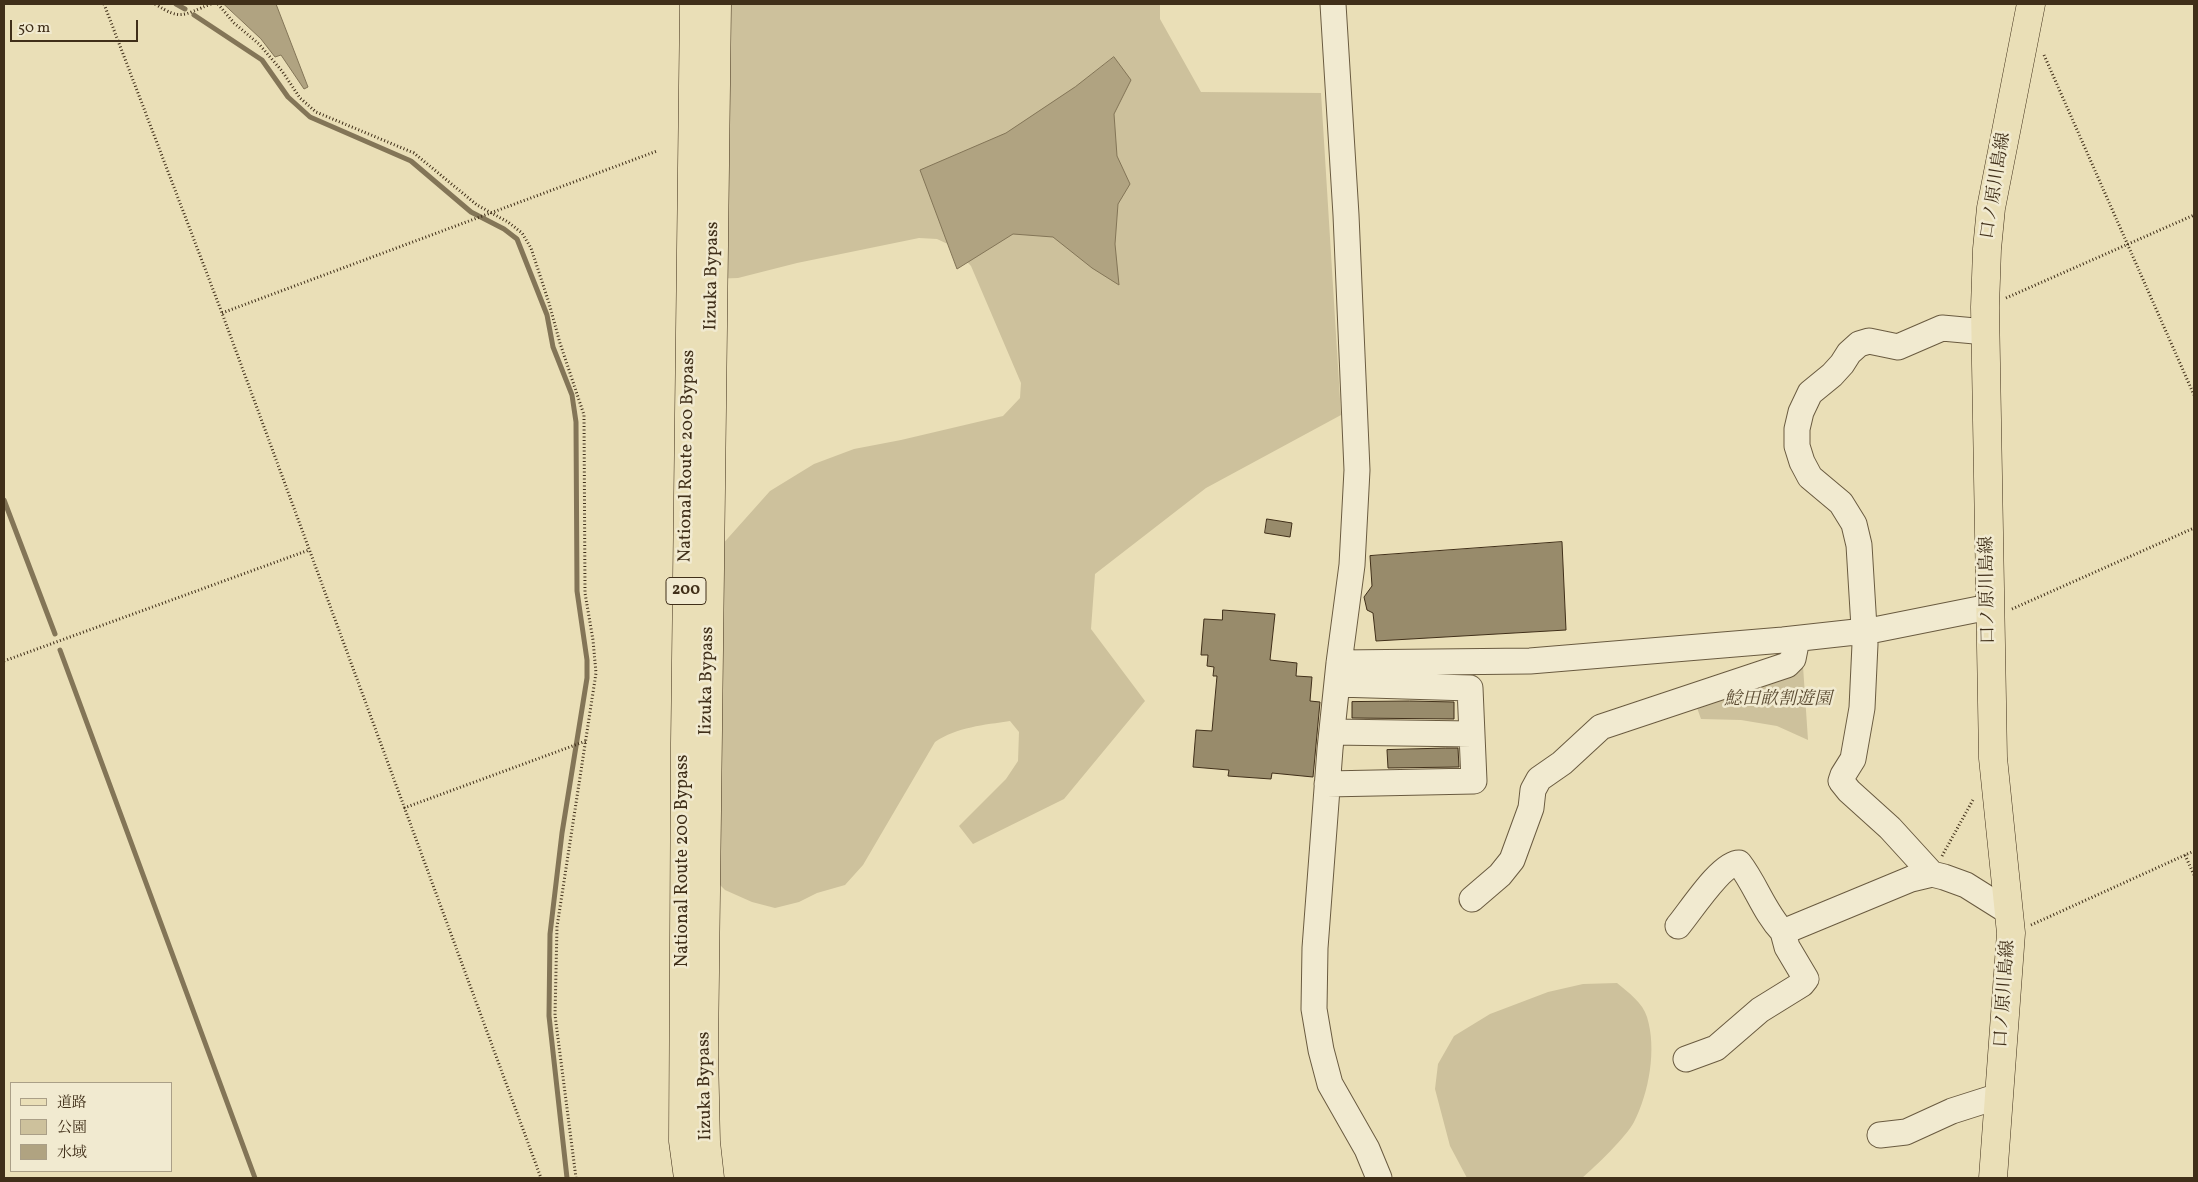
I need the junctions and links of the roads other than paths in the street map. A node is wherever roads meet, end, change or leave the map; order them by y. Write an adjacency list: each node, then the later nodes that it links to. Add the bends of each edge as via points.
1 (694, 4): 22 (main road, National Route 200 Bypass / 200, via 685,742 683,1141)
2 (717, 4): 23 (main road, Iizuka Bypass / 200, via 704,1044)
3 (1333, 4): 9 (street, via 1346,214 1356,470 1352,565)
4 (2031, 4): 5 (main road, 口ノ原川島線, via 1991,208)
5 (1985, 320): 6 (main road, 口ノ原川島線); 7 (street, via 1942,328 1898,347 1869,341 1859,344 1832,375 1810,393 1801,412 1797,446 1802,462 1810,477 1841,503 1854,524 1859,545)
6 (1989, 613): 7 (street); 15 (main road, 口ノ原川島線, via 1993,758)
7 (1864, 632): 8 (street); 13 (street, via 1862,708 1853,759 1841,781)
8 (1797, 639): 9 (street, via 1530,662); 14 (street, via 1793,659 1787,665 1602,727 1539,779 1512,860)
9 (1338, 673): 10 (street); 11 (street, via 1470,688)
10 (1332, 732): 11 (street); 12 (street)
11 (1472, 734): 12 (street, via 1474,782)
12 (1327, 784): 24 (street, via 1314,1009 1330,1084)
13 (1932, 874): 15 (street, via 1966,885); 17 (street, via 1911,879)
14 (1472, 900)
15 (2010, 923): 19 (main road, 口ノ原川島線)
16 (1678, 926): 17 (street, via 1722,872 1732,863 1739,863 1771,919)
17 (1783, 932): 18 (street, via 1787,947 1806,979 1760,1010 1716,1048)
18 (1686, 1059)
19 (1999, 1096): 20 (street, via 1952,1111 1906,1132); 21 (main road, 口ノ原川島線)
20 (1880, 1135)
21 (1988, 1177)
22 (688, 1178)
23 (710, 1178)
24 (1379, 1178)

